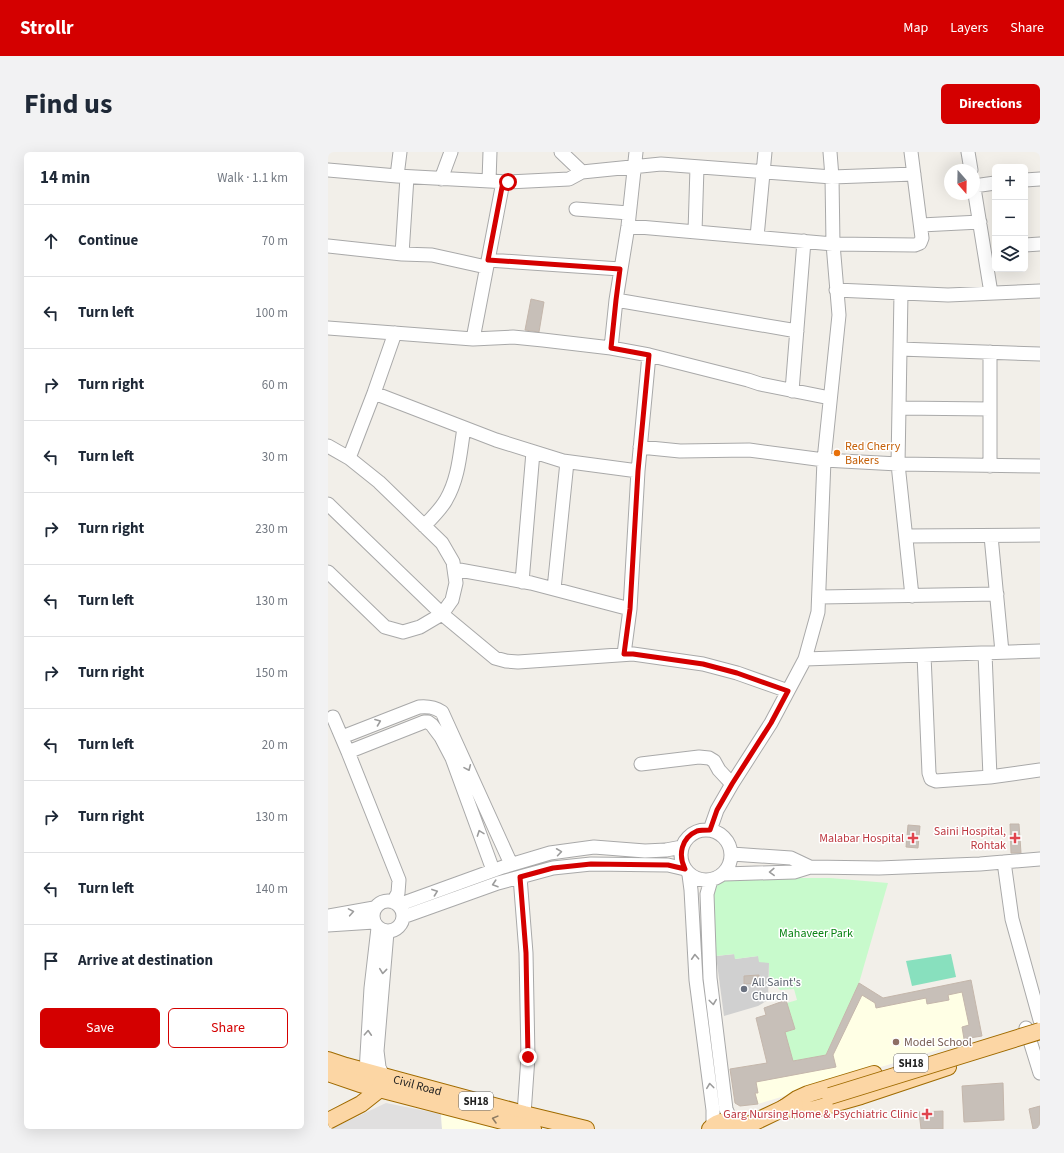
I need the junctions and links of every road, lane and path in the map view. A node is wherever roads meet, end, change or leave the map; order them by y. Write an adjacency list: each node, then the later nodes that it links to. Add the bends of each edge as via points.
1 (400, 152): 17 (street)
2 (451, 152): 19 (street)
3 (490, 152): 22 (street)
4 (562, 152): 14 (street)
5 (636, 152): 11 (street)
6 (765, 152): 15 (street)
7 (830, 152): 18 (street)
8 (911, 152): 16 (street)
9 (968, 152): 10 (street)
10 (970, 164)
11 (634, 166): 12 (street, via 661,164); 14 (street); 28 (street)
12 (697, 167): 15 (street); 31 (street)
13 (328, 170): 17 (street)
14 (582, 172): 23 (street, via 569,179)
15 (763, 172): 18 (street); 32 (street)
16 (914, 174): 18 (street); 30 (street)
17 (402, 177): 19 (street); 39 (street)
18 (832, 177): 34 (street)
19 (441, 179): 22 (street)
20 (1040, 179): 21 (street)
21 (1028, 180)
22 (489, 181): 23 (street)
23 (503, 182): 40 (street)
24 (992, 184): 25 (street)
25 (980, 186)
26 (976, 200): 29 (street)
27 (576, 208): 28 (street)
28 (628, 219): 31 (street); 41 (street)
29 (980, 222): 30 (street); 38 (street)
30 (921, 225): 34 (street, via 922,238 920,243 915,245)
31 (695, 232): 32 (street)
32 (757, 237): 33 (street)
33 (804, 242): 34 (street); 48 (street)
34 (834, 244): 42 (street)
35 (1040, 244): 36 (street)
36 (1028, 245)
37 (328, 246): 39 (street)
38 (989, 248): 45 (street)
39 (402, 254): 40 (street, via 432,255)
40 (487, 263): 41 (street); 50 (street)
41 (620, 269): 46 (street)
42 (836, 290): 44 (street); 58 (street, via 839,315)
43 (1040, 291): 45 (street)
44 (901, 293): 45 (street); 52 (street)
45 (991, 293)
46 (616, 300): 48 (street); 51 (street)
47 (328, 328): 49 (street)
48 (797, 331): 56 (street)
49 (395, 333): 50 (street); 57 (street)
50 (473, 339): 51 (street, via 513,337)
51 (611, 348): 55 (street)
52 (900, 349): 53 (street); 59 (street)
53 (990, 352): 54 (street); 60 (street)
54 (1040, 354)
55 (649, 355): 56 (street); 63 (street)
56 (792, 391): 58 (street)
57 (374, 394): 61 (street); 65 (street)
58 (830, 398): 66 (street)
59 (899, 408): 60 (street); 68 (street)
60 (990, 409): 69 (street)
61 (464, 428): 64 (street); 73 (street, via 452,489 446,501)
62 (328, 446): 65 (street)
63 (640, 447): 66 (street, via 680,451 748,450); 71 (street)
64 (533, 452): 67 (street); 79 (street)
65 (349, 458): 73 (street, via 379,482)
66 (824, 460): 68 (street); 83 (street)
67 (567, 462): 71 (street); 80 (street)
68 (898, 464): 69 (street); 75 (street)
69 (990, 466): 70 (street)
70 (1040, 466)
71 (638, 471): 84 (street)
72 (328, 504): 85 (street)
73 (424, 526): 77 (street, via 442,543 453,562)
74 (1040, 535): 76 (street)
75 (906, 536): 76 (street); 82 (street)
76 (991, 536): 81 (street)
77 (454, 569): 79 (street); 85 (street, via 456,583 452,600)
78 (328, 572): 85 (street, via 385,627 403,632 420,627)
79 (522, 582): 80 (street)
80 (554, 589): 84 (street)
81 (997, 594): 82 (street); 87 (street)
82 (912, 596): 83 (street)
83 (820, 597): 91 (street)
84 (630, 609): 89 (street)
85 (442, 614): 89 (street, via 500,660 518,662)
86 (1040, 651): 87 (street)
87 (1002, 652): 88 (street)
88 (985, 653): 90 (street); 98 (street)
89 (624, 654): 92 (street, via 703,664)
90 (924, 655): 91 (street); 98 (street, via 929,777 936,781)
91 (805, 659): 92 (street)
92 (788, 691): 99 (street)
93 (333, 717): 94 (street)
94 (342, 737): 95 (street); 105 (street, one-way to 105, via 419,707 435,707 442,712)
95 (348, 752): 107 (street, one-way to 95, via 452,758 432,725 424,722); 113 (street, via 399,880)
96 (641, 764): 99 (street, via 709,758 714,760)
97 (1040, 770): 98 (street)
98 (990, 777)
99 (732, 784): 100 (street, via 717,810)
100 (710, 830): 101 (street, via 698,831 688,837); 102 (street, via 721,834 729,843)
101 (682, 847): 105 (street, one-way to 101, via 550,853 594,847 645,851); 108 (street, via 680,855)
102 (732, 854): 106 (street, via 791,858); 109 (street, via 730,865)
103 (1040, 859): 104 (street)
104 (1004, 862): 106 (street, via 879,868); 117 (street, via 1012,919)
105 (511, 864): 107 (street)
106 (810, 867): 109 (street, one-way to 109, via 794,872)
107 (493, 870): 113 (street, one-way to 107)
108 (687, 872): 110 (street, via 668,865 591,864 553,868); 111 (street, via 703,881); 128 (street, one-way to 108, via 711,1094 696,980 692,890)
109 (724, 874): 111 (street)
110 (520, 877): 113 (street, one-way to 113); 126 (street, via 526,953 528,1057)
111 (711, 880): 129 (street, one-way to 129, via 707,894 710,978 726,1109)
112 (374, 908): 113 (street, via 384,901); 114 (street, one-way to 112); 116 (street, via 372,915)
113 (398, 908): 116 (street, via 400,926 393,931)
114 (328, 916)
115 (328, 925): 116 (street)
116 (380, 928): 122 (street, one-way to 116, via 370,988); 123 (street, one-way to 123, via 377,1051)
117 (1040, 1020)
118 (1035, 1032): 121 (street); 124 (main road, bridge); 124 (main road, SH18, via 808,1094)
119 (328, 1060): 122 (main road)
120 (328, 1073): 122 (main road)
121 (1040, 1073)
122 (365, 1078): 123 (main road, Civil Road / SH18); 125 (main road, via 354,1095)
123 (381, 1083): 126 (main road, Civil Road / SH18); 127 (main road, via 360,1104); 130 (main road, Civil Road / SH18, one-way to 123)
124 (784, 1108): 129 (main road, SH18)
125 (328, 1110)
126 (524, 1114): 131 (main road, Civil Road / SH18)
127 (328, 1121)
128 (712, 1127): 129 (main road, SH18, via 720,1122)
129 (738, 1127)
130 (533, 1129)
131 (586, 1129)

